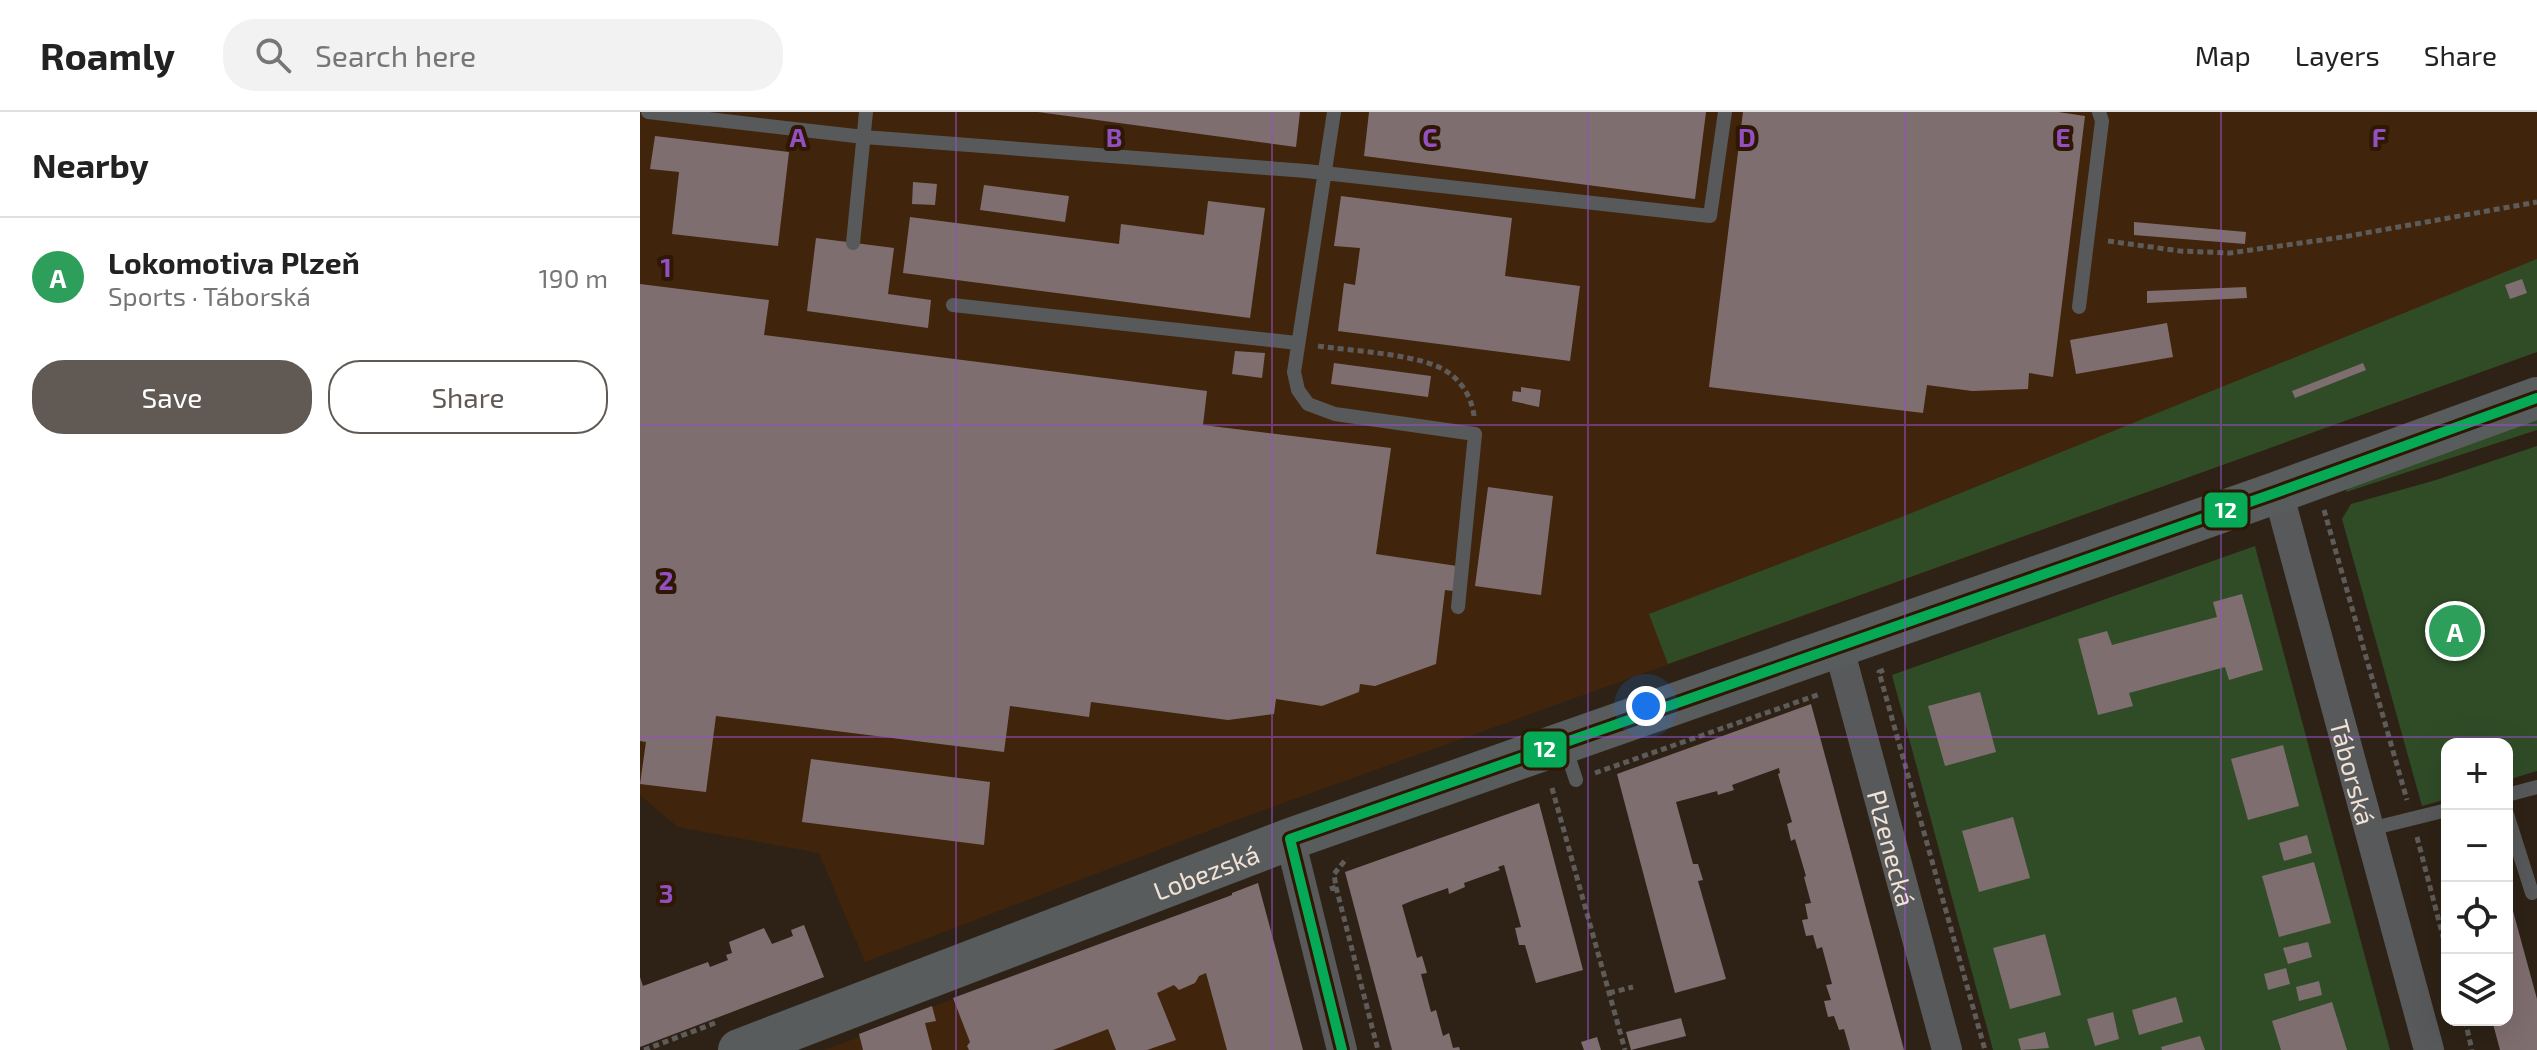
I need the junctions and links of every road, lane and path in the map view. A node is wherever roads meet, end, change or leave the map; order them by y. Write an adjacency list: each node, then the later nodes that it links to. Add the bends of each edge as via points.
1 (648, 112): 6 (lane)
2 (866, 112): 6 (lane)
3 (1334, 112): 7 (lane)
4 (1725, 112): 7 (lane, via 1710,216)
5 (2099, 112): 9 (lane)
6 (864, 137): 7 (lane); 10 (lane)
7 (1324, 173): 13 (lane)
8 (2537, 202): 9 (path, via 2230,253)
9 (2087, 238): 12 (lane)
10 (853, 243)
11 (953, 305): 13 (lane)
12 (2079, 307)
13 (1297, 343): 15 (path, via 1422,361 1449,372 1466,391); 15 (lane, via 1294,372 1308,404 1335,414)
14 (2537, 398): 16 (street, Lobezská)
15 (1475, 434): 18 (lane)
16 (2278, 492): 19 (street, Lobezská); 29 (street, Táborská)
17 (2323, 506): 28 (path)
18 (1458, 607)
19 (1838, 645): 22 (street, Lobezská); 44 (street, Plzenecká)
20 (1894, 667): 45 (path, via 1879,672)
21 (1820, 694): 22 (path)
22 (1570, 761): 24 (path); 31 (street, Lobezská)
23 (2537, 787): 26 (lane)
24 (1552, 788): 25 (path); 38 (path)
25 (1537, 793)
26 (2513, 793)
27 (2441, 812): 28 (lane)
28 (2412, 819): 29 (lane); 36 (path)
29 (2370, 829): 46 (street, Táborská)
30 (2513, 833): 34 (lane)
31 (1290, 839): 35 (street); 40 (street, Lobezská)
32 (1359, 854): 33 (path, via 1344,859 1334,874)
33 (1336, 887): 35 (path); 42 (path)
34 (2532, 893)
35 (1304, 896): 41 (street)
36 (2441, 929)
37 (1633, 987): 38 (path)
38 (1609, 993): 43 (path)
39 (2466, 1026): 47 (path)
40 (739, 1050)
41 (1342, 1050)
42 (1378, 1050)
43 (1625, 1050)
44 (1947, 1050)
45 (1985, 1050)
46 (2429, 1050)
47 (2472, 1050)

